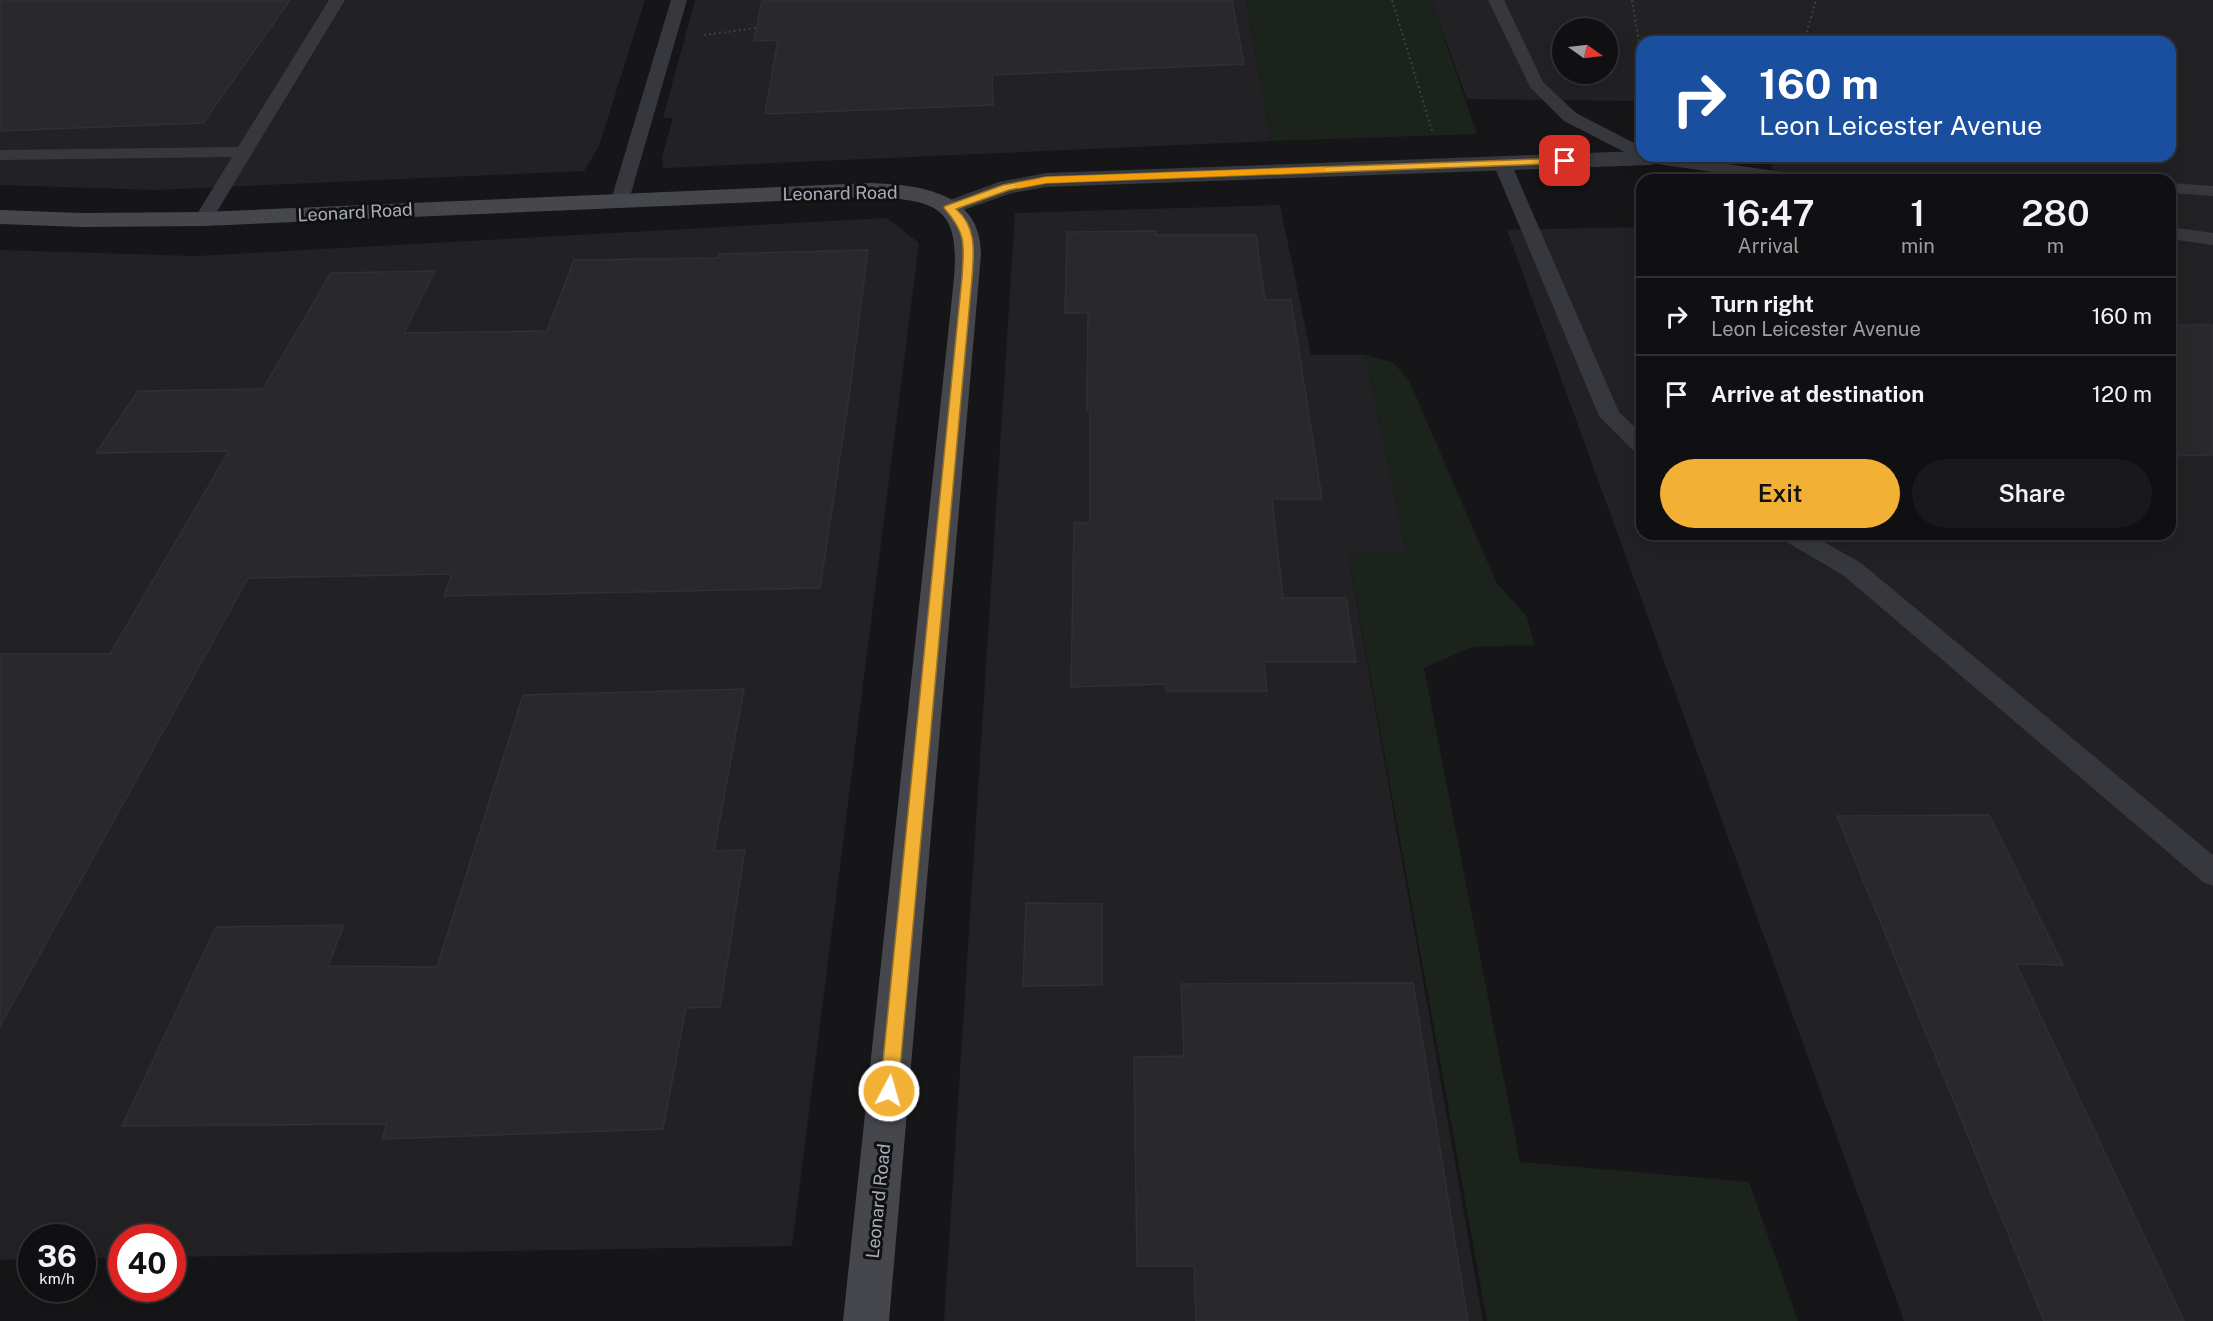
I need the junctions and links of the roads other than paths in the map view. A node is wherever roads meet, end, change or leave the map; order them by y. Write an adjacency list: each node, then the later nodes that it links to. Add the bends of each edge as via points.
1 (337, 0): 5 (lane)
2 (679, 0): 15 (lane)
3 (1496, 0): 4 (lane, via 1536,84 1570,117)
4 (1636, 151)
5 (244, 152): 6 (lane); 18 (lane)
6 (0, 155)
7 (1636, 157): 10 (street)
8 (1656, 162): 11 (lane)
9 (1685, 162): 12 (lane)
10 (1502, 164): 16 (street, via 1046,180 1007,187); 21 (lane, via 1610,416)
11 (1677, 174)
12 (1763, 174)
13 (2176, 188): 14 (lane)
14 (2213, 191)
15 (620, 200): 16 (street, Leonard Road, via 871,190 912,193); 18 (street, Leonard Road)
16 (949, 208): 24 (street, Leonard Road, via 959,216 966,231 967,278)
17 (0, 217): 18 (street, Leonard Road)
18 (203, 219)
19 (2176, 234): 20 (lane)
20 (2213, 239)
21 (1636, 440)
22 (1802, 540): 23 (lane, via 1852,568)
23 (2213, 873)
24 (866, 1321)

